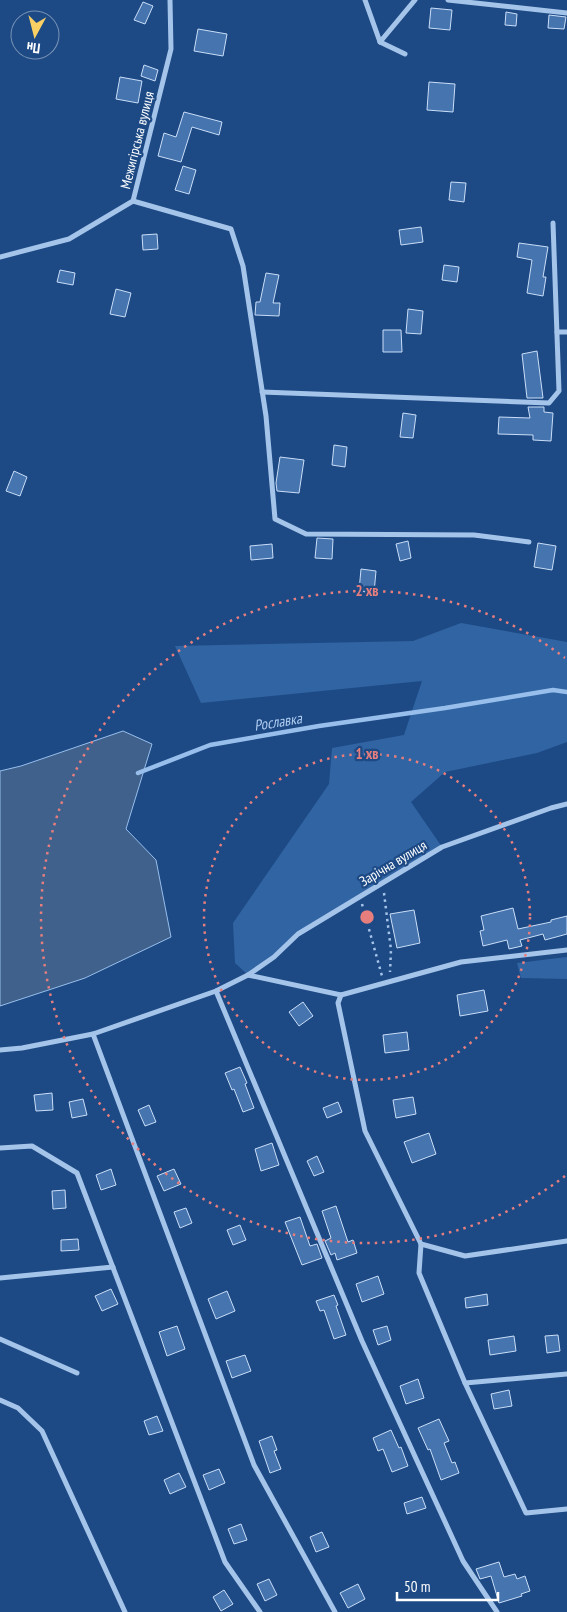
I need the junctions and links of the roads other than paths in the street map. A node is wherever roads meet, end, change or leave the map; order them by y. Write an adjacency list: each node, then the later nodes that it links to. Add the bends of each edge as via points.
1 (170, 0): 8 (street, Межигірська вулиця, via 172,49)
2 (365, 0): 6 (street)
3 (415, 0): 6 (street)
4 (448, 0): 5 (street)
5 (567, 13)
6 (380, 42): 7 (street)
7 (405, 54)
8 (133, 201): 10 (street, Межигірська вулиця, via 69,239); 13 (street, via 232,229 243,266)
9 (553, 223): 11 (street)
10 (0, 257)
11 (556, 332): 12 (street); 13 (street, via 559,391 549,403)
12 (567, 332)
13 (262, 392): 14 (street, via 275,519 306,534 474,535)
14 (529, 542)
15 (567, 804): 17 (street, Зарічна вулиця, via 442,847 298,934 274,957)
16 (567, 950): 19 (street, via 461,962)
17 (248, 975): 18 (street, Зарічна вулиця); 19 (street)
18 (216, 991): 20 (street, Зарічна вулиця); 36 (street, via 362,1341 462,1560)
19 (341, 995): 24 (street, via 338,1003 365,1131)
20 (93, 1034): 21 (street, Зарічна вулиця); 35 (street, via 254,1464)
21 (0, 1050)
22 (0, 1148): 25 (street, via 32,1146 77,1173)
23 (567, 1241): 24 (street, via 465,1256)
24 (420, 1244): 30 (street, via 419,1272)
25 (113, 1267): 26 (street); 34 (street, via 225,1562)
26 (0, 1278)
27 (0, 1338): 28 (street)
28 (77, 1373)
29 (567, 1374): 30 (street)
30 (465, 1383): 32 (street, via 526,1513)
31 (0, 1400): 33 (street, via 18,1408 42,1432)
32 (567, 1509)
33 (125, 1612)
34 (260, 1612)
35 (335, 1612)
36 (497, 1612)

